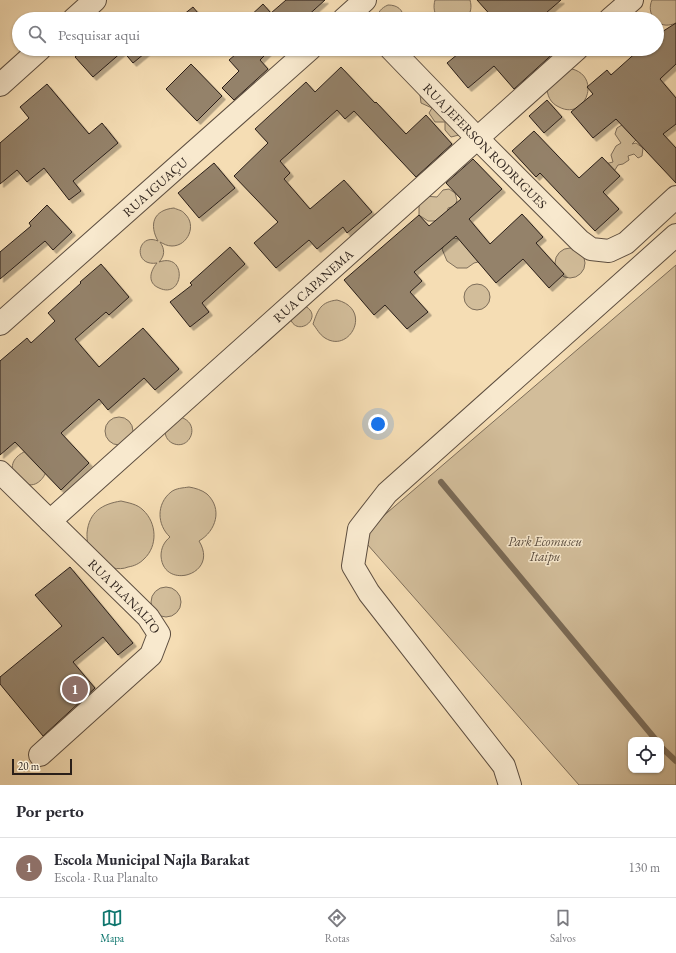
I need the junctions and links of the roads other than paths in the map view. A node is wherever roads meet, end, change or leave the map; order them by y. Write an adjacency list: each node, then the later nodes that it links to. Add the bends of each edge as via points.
1 (95, 0): 3 (street)
2 (632, 0): 4 (street)
3 (82, 12)
4 (618, 12)
5 (32, 56): 9 (street)
6 (302, 56): 13 (street, RUA IGUAÇU)
7 (398, 56): 10 (street, RUA JEFERSON RODRIGUES)
8 (569, 56): 10 (street, RUA CAPANEMA)
9 (0, 85)
10 (477, 138): 11 (street, RUA JEFERSON RODRIGUES, via 591,249 608,251 626,243); 15 (street, RUA CAPANEMA)
11 (676, 197)
12 (676, 235): 17 (street, via 387,493 359,529 353,566 369,593 504,766)
13 (0, 324)
14 (0, 472): 15 (street, RUA PLANALTO)
15 (50, 521): 16 (street, RUA PLANALTO, via 148,617 159,634 151,655)
16 (40, 755)
17 (510, 785)

